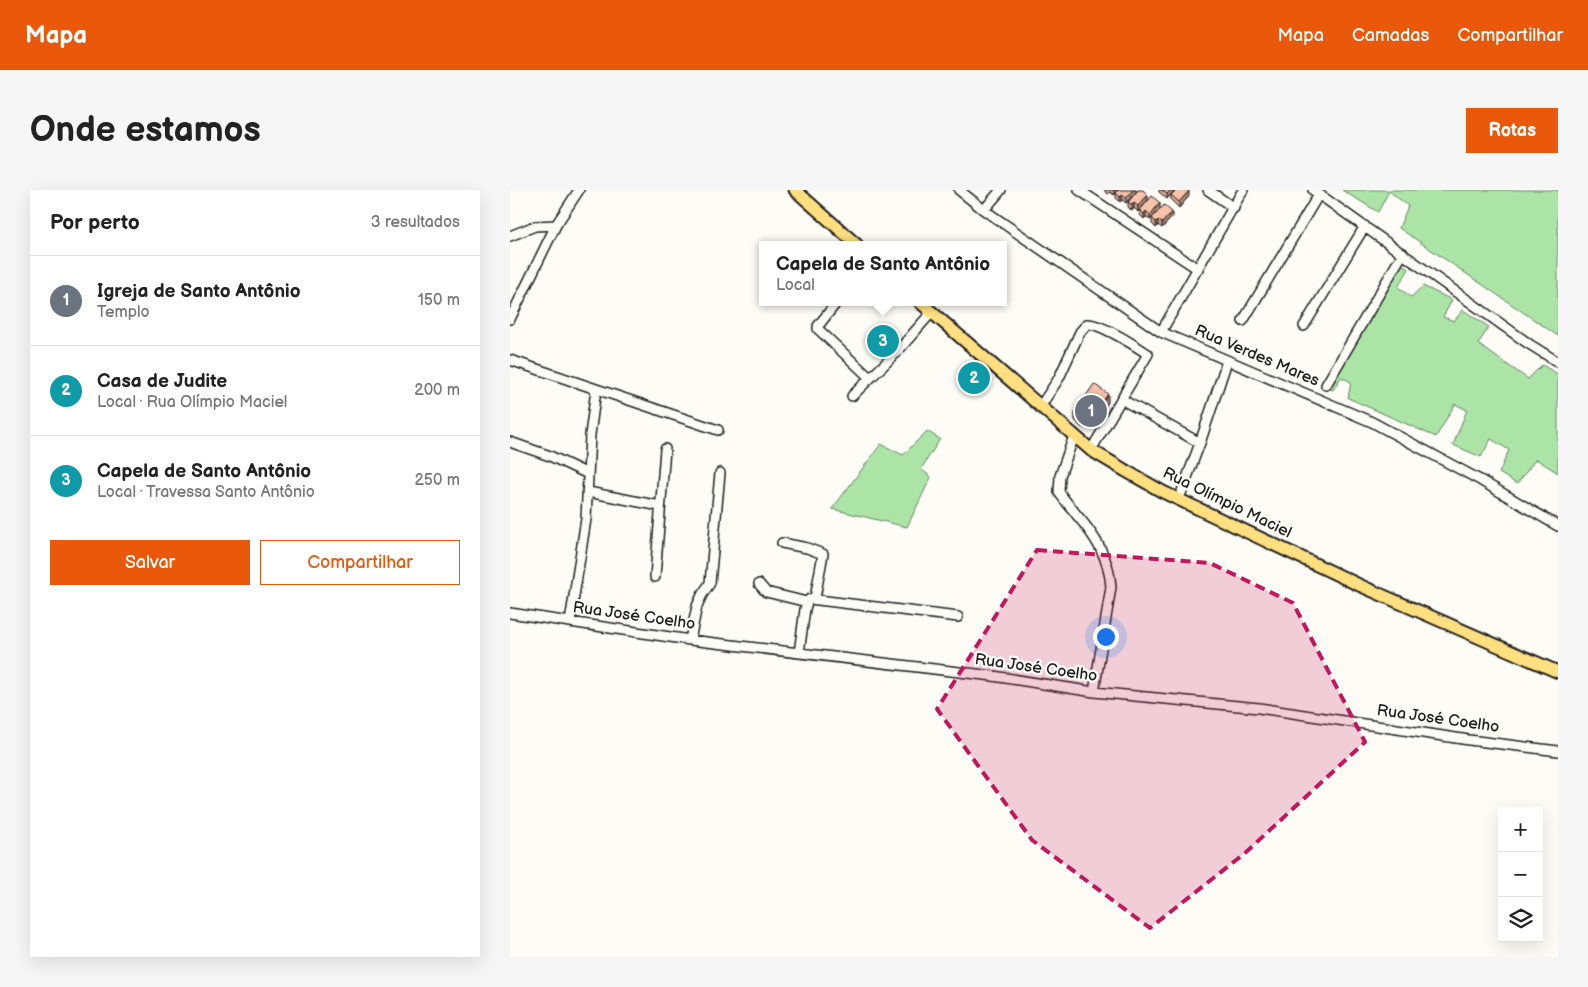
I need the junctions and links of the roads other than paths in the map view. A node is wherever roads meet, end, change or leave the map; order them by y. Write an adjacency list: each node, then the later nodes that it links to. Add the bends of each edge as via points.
1 (579, 190): 11 (street)
2 (795, 190): 14 (main road)
3 (959, 190): 10 (street, Rua Verdes Mares)
4 (1001, 190): 10 (street)
5 (1079, 190): 16 (street)
6 (1208, 190): 9 (street)
7 (1243, 190): 9 (street)
8 (1316, 192): 12 (street); 21 (street)
9 (1234, 208): 16 (street)
10 (984, 210): 23 (street, Rua Verdes Mares)
11 (556, 225): 13 (street, via 535,226); 20 (street)
12 (1365, 226): 15 (street); 22 (street)
13 (510, 236)
14 (852, 241)
15 (1403, 253): 26 (street); 28 (street)
16 (1198, 269): 23 (street)
17 (834, 306): 27 (street, via 818,329)
18 (924, 306): 19 (main road, Rua Olímpio Maciel)
19 (932, 313): 27 (street); 32 (main road, Rua Olímpio Maciel)
20 (510, 319)
21 (1243, 321)
22 (1304, 326)
23 (1161, 332): 25 (street, Rua Verdes Mares)
24 (510, 360): 29 (street)
25 (1227, 361): 36 (street); 44 (street, Rua Verdes Mares, via 1406,439)
26 (1558, 362)
27 (870, 378): 30 (street)
28 (1326, 385)
29 (596, 390): 33 (street); 40 (street)
30 (852, 396)
31 (1121, 399): 32 (street, via 1148,354 1123,339 1086,324 1059,378); 36 (street); 38 (street)
32 (1040, 407): 34 (main road, Rua Olímpio Maciel)
33 (718, 430)
34 (1074, 436): 38 (main road, Rua Olímpio Maciel); 56 (street, via 1060,476 1059,492 1095,537 1104,554 1111,587)
35 (510, 442): 40 (street)
36 (1200, 443): 42 (street)
37 (665, 449): 43 (street)
38 (1091, 450): 42 (main road, Rua Olímpio Maciel)
39 (720, 473): 53 (street, via 710,583 697,606)
40 (588, 474): 41 (street)
41 (588, 492): 43 (street); 52 (street)
42 (1179, 499): 55 (main road, Rua Olímpio Maciel, via 1359,585)
43 (660, 506): 46 (street)
44 (1558, 526)
45 (782, 543): 48 (street, via 823,554)
46 (654, 577)
47 (759, 584): 49 (street, via 766,592)
48 (816, 598): 49 (street); 51 (street)
49 (806, 602): 54 (street)
50 (510, 613): 52 (street, Rua José Coelho)
51 (958, 617)
52 (570, 622): 53 (street, Rua José Coelho)
53 (690, 640): 54 (street, Rua José Coelho)
54 (799, 653): 56 (street, Rua José Coelho, via 993,676)
55 (1558, 672)
56 (1094, 692): 57 (street, Rua José Coelho, via 1260,708)
57 (1558, 751)

